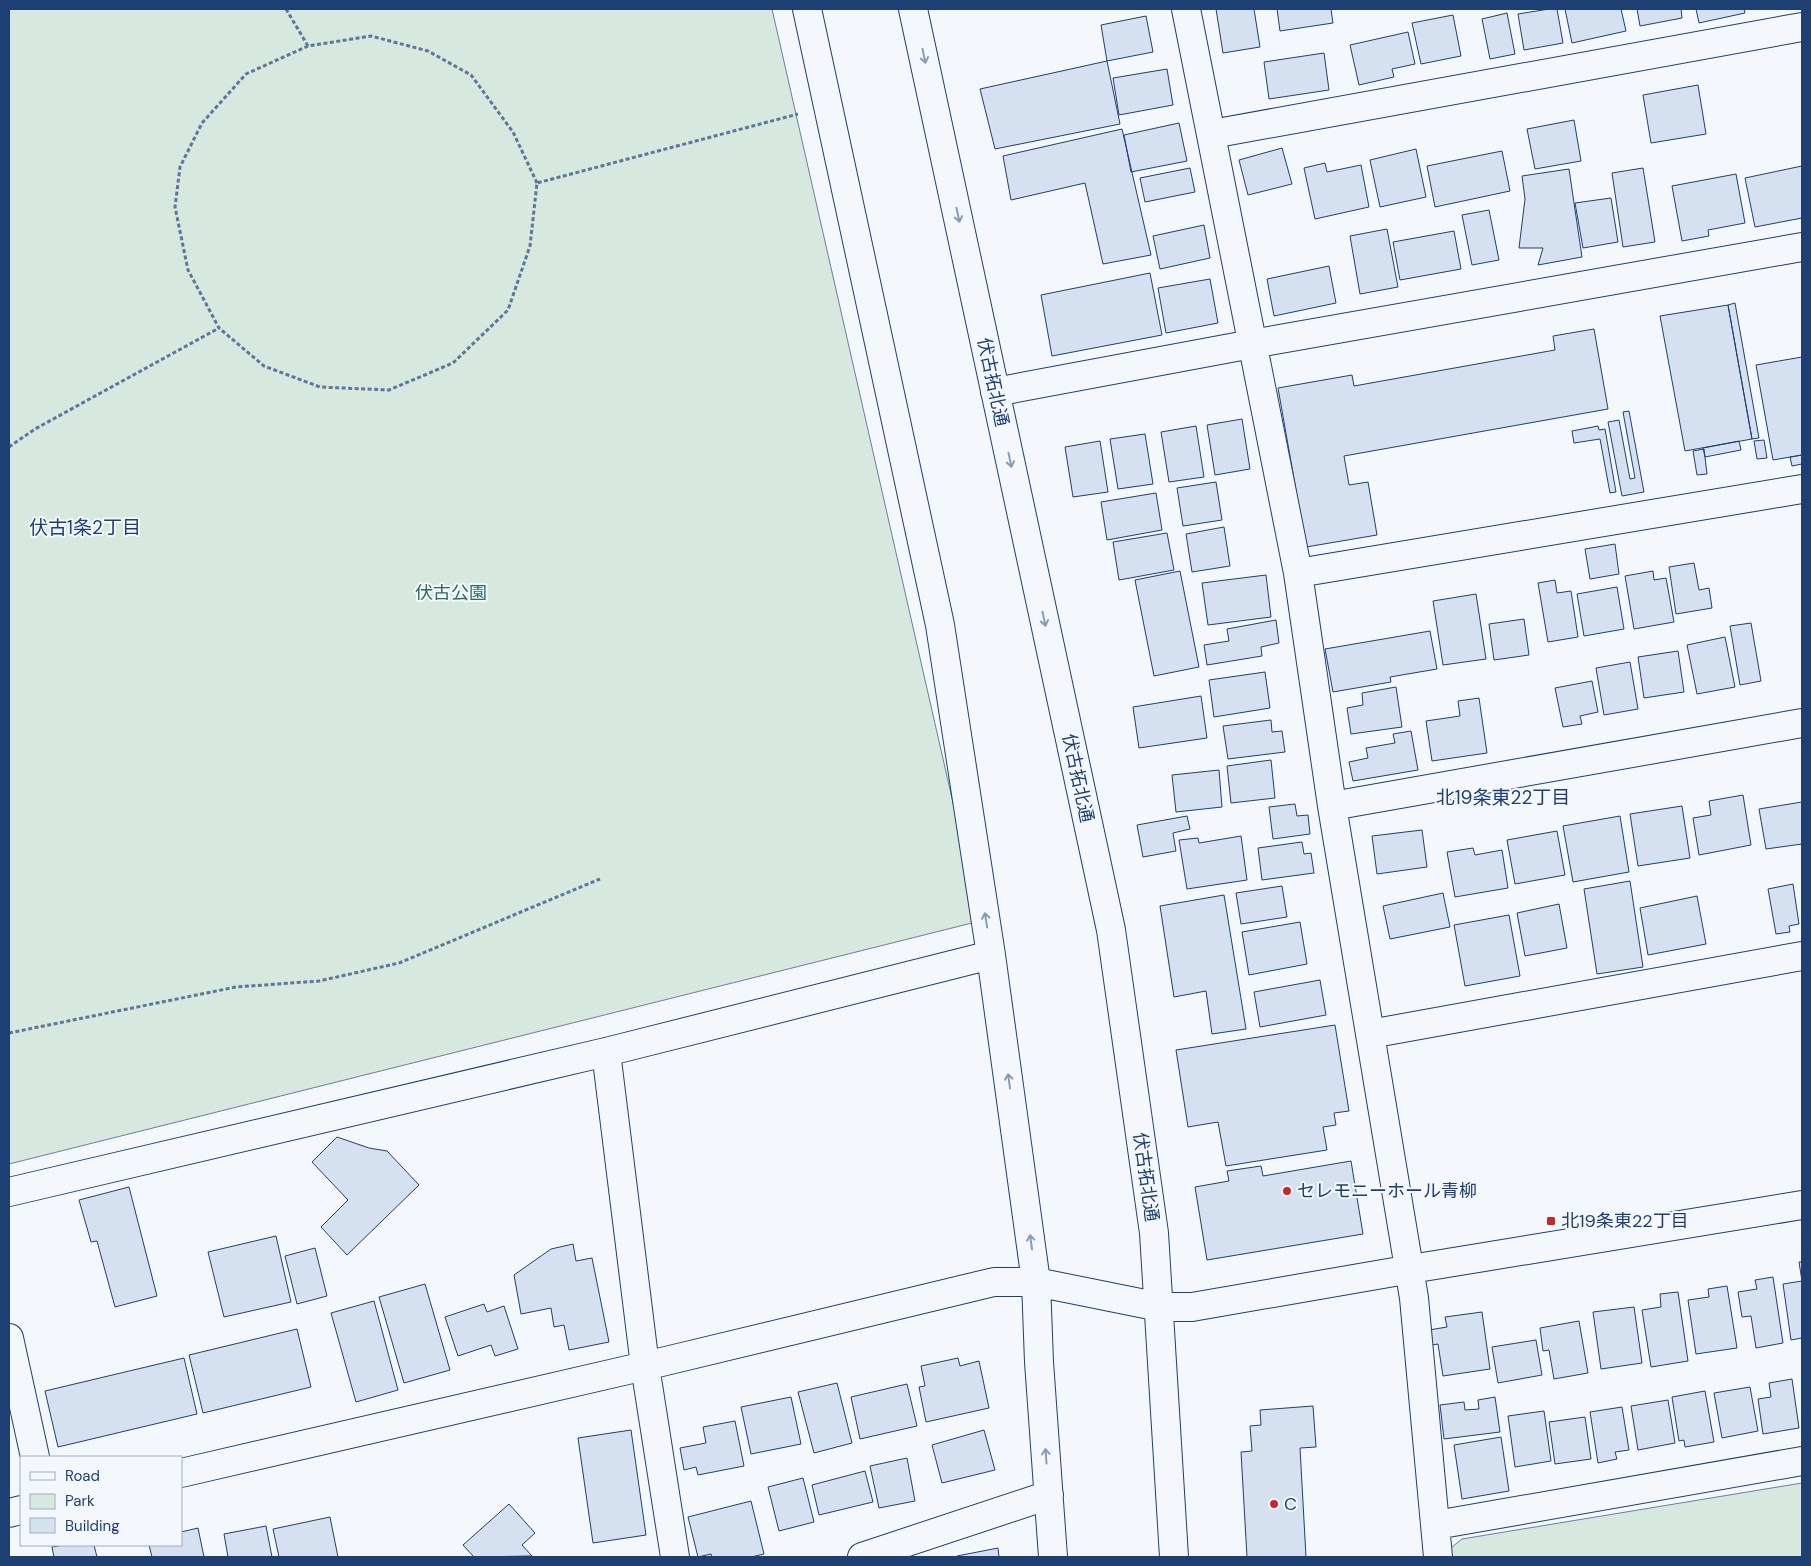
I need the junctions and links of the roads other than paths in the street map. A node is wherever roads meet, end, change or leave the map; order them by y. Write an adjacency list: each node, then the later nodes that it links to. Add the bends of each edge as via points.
1 (807, 9): 13 (street, one-way to 1, via 940,624)
2 (914, 9): 8 (street, 伏古拓北通, one-way to 8)
3 (1186, 9): 5 (street)
4 (1802, 27): 5 (street)
5 (1212, 134): 7 (street)
6 (1802, 247): 7 (street)
7 (1252, 344): 8 (street); 10 (street)
8 (996, 392): 21 (street, 伏古拓北通, one-way to 21, via 1111,930 1154,1233)
9 (1802, 489): 10 (street)
10 (1298, 573): 12 (street)
11 (1802, 723): 12 (street)
12 (1332, 806): 15 (street)
13 (991, 955): 16 (street); 20 (street, one-way to 13)
14 (1802, 956): 15 (street)
15 (1370, 1034): 19 (street)
16 (606, 1052): 17 (street); 23 (street)
17 (9, 1192)
18 (1802, 1205): 19 (street)
19 (1408, 1270): 21 (street, via 1192,1307); 28 (street, via 1414,1298)
20 (1036, 1282): 21 (street); 23 (street, via 994,1282); 27 (street, one-way to 20)
21 (1160, 1307): 32 (street, 伏古拓北通)
22 (9, 1338): 24 (street)
23 (645, 1366): 26 (street); 29 (street)
24 (35, 1456)
25 (1802, 1461): 28 (street)
26 (182, 1473)
27 (1049, 1495): 30 (street); 31 (street)
28 (1436, 1525): 33 (street)
29 (675, 1557)
30 (862, 1557)
31 (1053, 1557)
32 (1174, 1557)
33 (1438, 1557)

